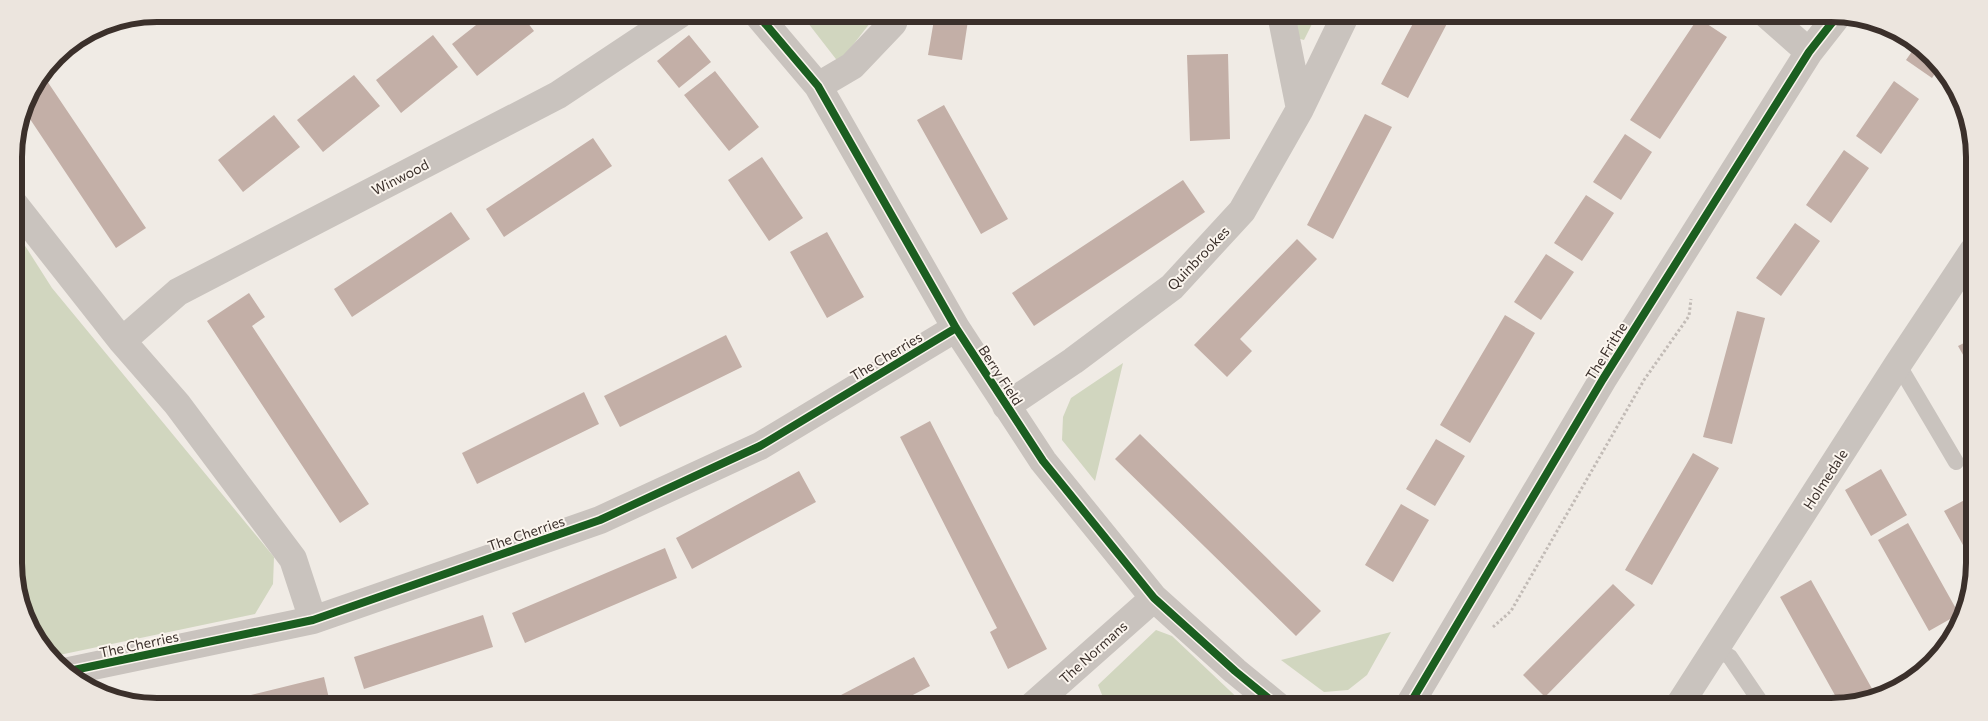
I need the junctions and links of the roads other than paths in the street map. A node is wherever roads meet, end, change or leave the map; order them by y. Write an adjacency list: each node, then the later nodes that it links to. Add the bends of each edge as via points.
1 (1284, 22): 10 (street)
2 (1342, 22): 10 (street, Quinbrookes)
3 (1775, 22): 8 (street)
4 (1832, 22): 8 (street, The Frithe)
5 (667, 23): 14 (street, Winwood, via 558,95 178,292)
6 (764, 23): 9 (street, Berry Field)
7 (893, 23): 9 (street, via 852,66)
8 (1809, 52): 24 (street, The Frithe, via 1603,379)
9 (818, 86): 13 (street, Berry Field)
10 (1300, 109): 16 (street, Quinbrookes, via 1242,211 1172,287)
11 (23, 215): 14 (street)
12 (1966, 262): 15 (street, Holmedale)
13 (956, 328): 16 (street, Berry Field); 19 (street, The Cherries, via 760,446 600,520)
14 (122, 340): 19 (street, via 177,404 293,559)
15 (1898, 364): 17 (lane); 20 (street, Holmedale)
16 (1006, 406): 18 (street, Berry Field, via 1042,461)
17 (1956, 462)
18 (1154, 598): 22 (street, The Normans); 23 (street, Berry Field)
19 (313, 620): 21 (street, The Cherries)
20 (1716, 649): 25 (street, Holmedale); 26 (lane, via 1730,657)
21 (75, 670)
22 (1041, 698)
23 (1269, 698)
24 (1413, 698)
25 (1684, 698)
26 (1758, 698)

